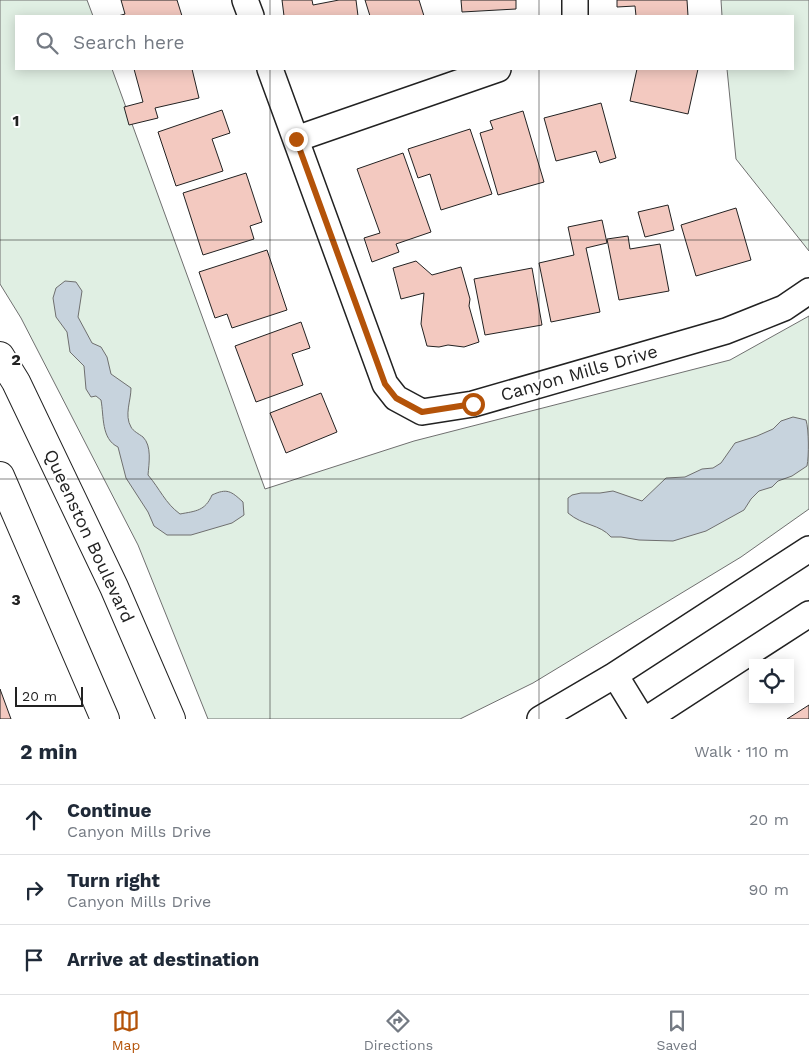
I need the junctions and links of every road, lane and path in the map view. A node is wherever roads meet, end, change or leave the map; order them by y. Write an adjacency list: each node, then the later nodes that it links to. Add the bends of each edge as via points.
1 (245, 0): 3 (street)
2 (575, 0): 4 (street)
3 (251, 15)
4 (575, 15)
5 (270, 70): 7 (street, Canyon Mills Drive)
6 (495, 70): 7 (street)
7 (296, 139): 8 (street, Canyon Mills Drive, via 385,384 396,398 422,412 473,404 726,331 784,308)
8 (809, 291)
9 (0, 356): 10 (main road, Queenston Boulevard)
10 (8, 387): 16 (main road, Queenston Boulevard, via 114,587)
11 (0, 476): 15 (main road)
12 (809, 548): 14 (street)
13 (809, 614): 19 (street)
14 (615, 675): 17 (street); 18 (street)
15 (105, 719)
16 (171, 719)
17 (540, 719)
18 (642, 719)
19 (647, 719)

